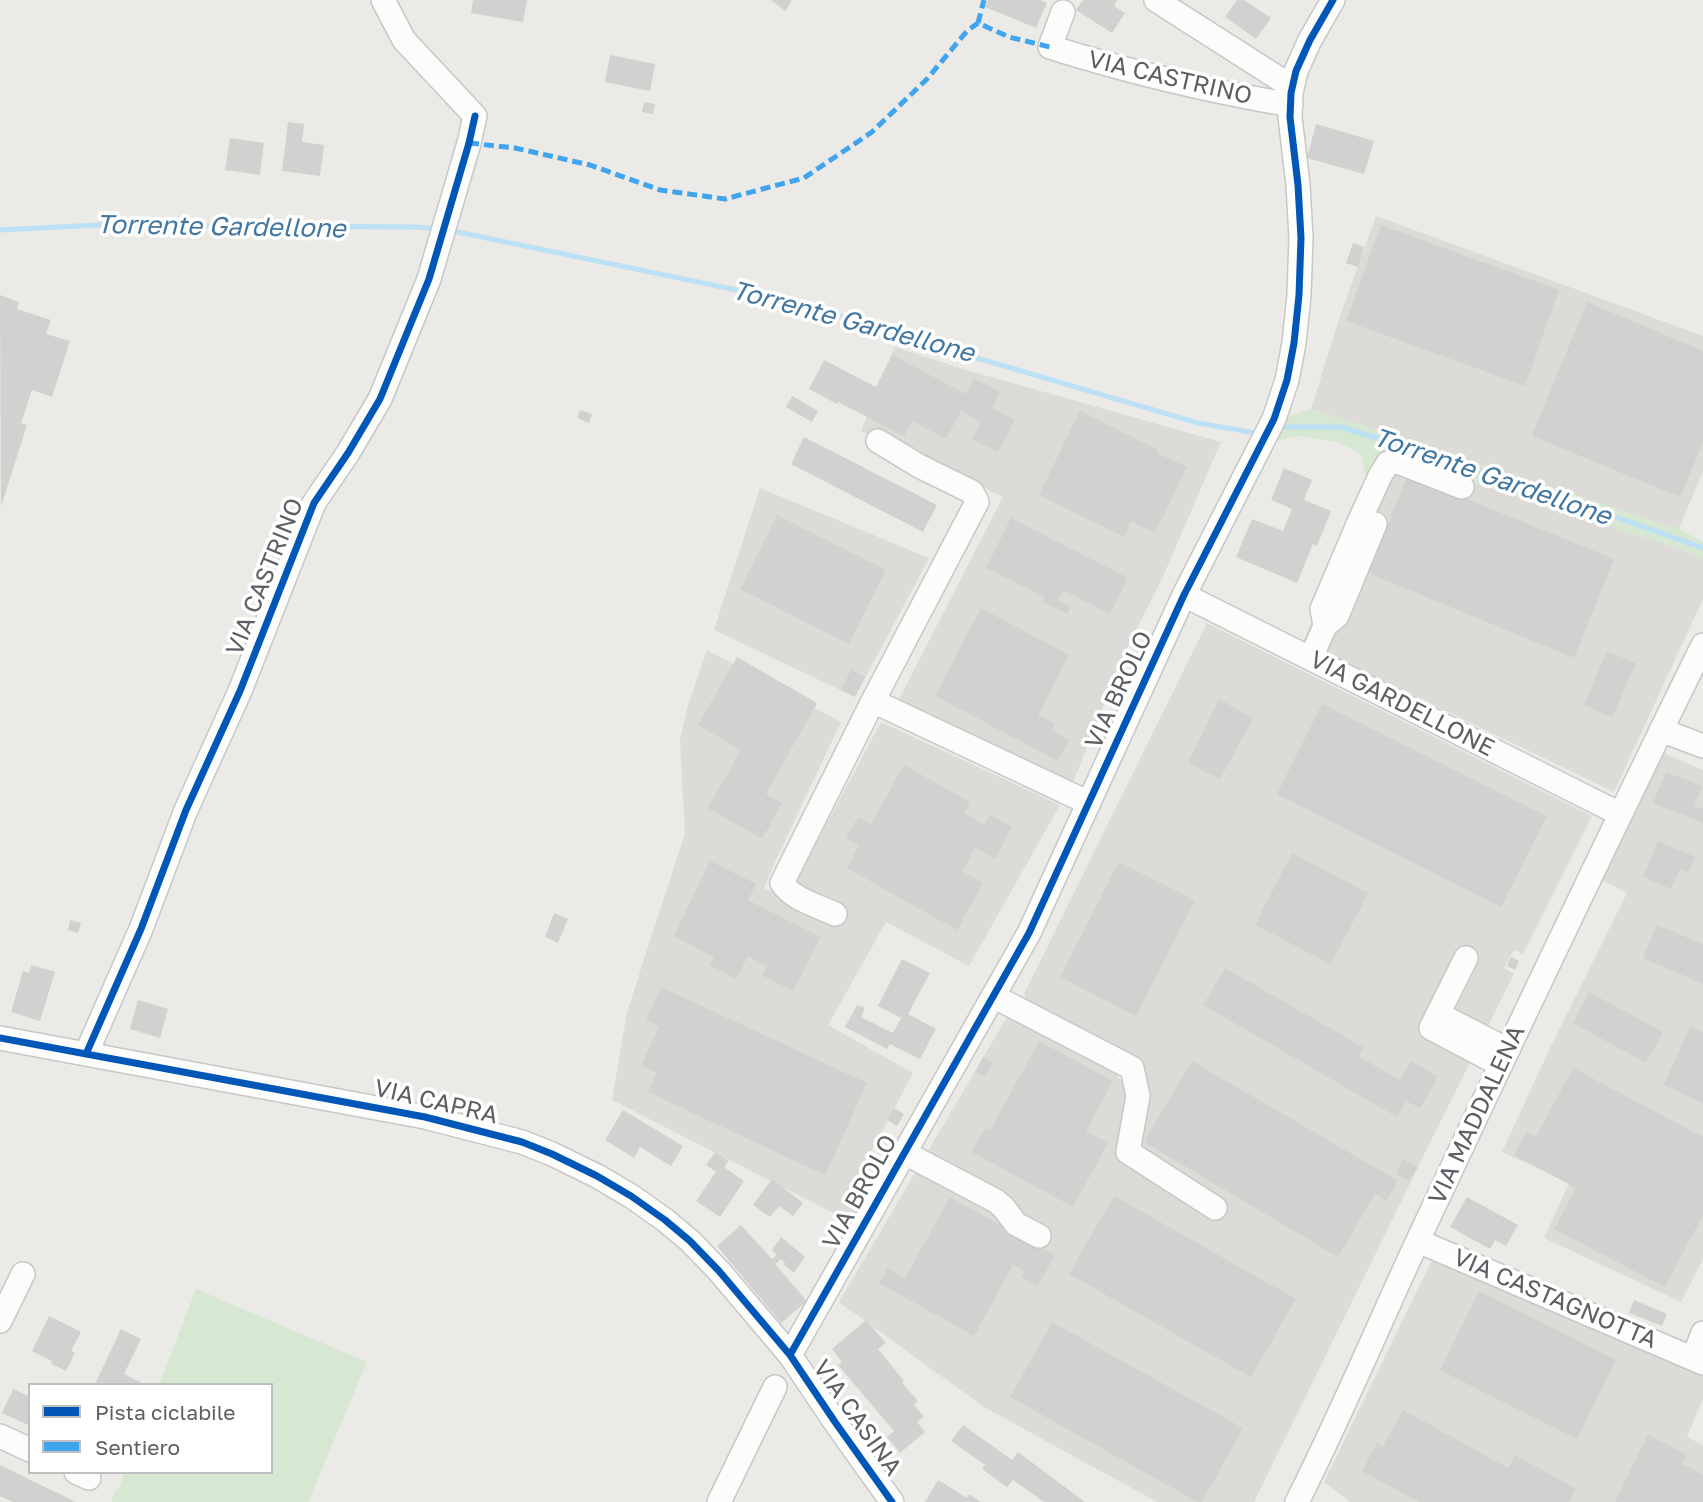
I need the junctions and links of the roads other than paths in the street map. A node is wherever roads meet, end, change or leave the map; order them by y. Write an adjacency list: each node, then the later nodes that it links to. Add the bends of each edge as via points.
1 (383, 0): 22 (street, VIA CASTRINO, via 404,40 475,116 469,143 429,279 380,399 314,503 240,691)
2 (1156, 0): 5 (street)
3 (1333, 0): 5 (street, VIA BROLO, via 1296,71)
4 (1063, 12): 5 (street, VIA CASTRINO, via 1050,47 1196,87)
5 (1291, 96): 9 (street, VIA BROLO, via 1301,238 1299,295 1287,380 1273,419)
6 (878, 441): 13 (street, via 972,492 977,502)
7 (1462, 488): 10 (street, via 1398,462 1388,463 1322,609)
8 (1375, 524): 10 (street, via 1337,616)
9 (1184, 595): 12 (street, VIA GARDELLONE); 16 (street, VIA BROLO)
10 (1325, 626): 12 (street)
11 (1703, 645): 14 (street, VIA MADDALENA)
12 (1311, 658): 17 (street, VIA GARDELLONE)
13 (873, 701): 16 (street); 18 (street, via 782,883 797,896)
14 (1661, 730): 15 (street); 17 (street, VIA MADDALENA)
15 (1703, 746)
16 (1088, 803): 20 (street, VIA BROLO, via 1028,933)
17 (1620, 814): 23 (street, VIA MADDALENA)
18 (835, 914)
19 (1466, 958): 23 (street, via 1432,1028)
20 (993, 996): 24 (street, VIA BROLO); 25 (street, via 1132,1068 1138,1097 1128,1152)
21 (0, 1038): 22 (street, VIA CAPRA)
22 (86, 1054): 31 (street, VIA CAPRA, via 425,1117 552,1154 631,1196 690,1241)
23 (1505, 1057): 27 (street, VIA MADDALENA)
24 (905, 1153): 26 (street, VIA BROLO, via 996,1200 1016,1224); 31 (street, VIA BROLO)
25 (1215, 1208)
26 (1039, 1236)
27 (1418, 1241): 32 (street, VIA CASTAGNOTTA); 37 (street, VIA MADDALENA)
28 (23, 1274): 29 (street)
29 (0, 1321)
30 (1703, 1333): 32 (street, VIA CASTAGNOTTA)
31 (789, 1355): 35 (street, VIA BROLO); 36 (street, VIA CASINA)
32 (1698, 1360)
33 (0, 1436): 34 (street)
34 (28, 1449)
35 (719, 1502)
36 (892, 1502)
37 (1297, 1502)

